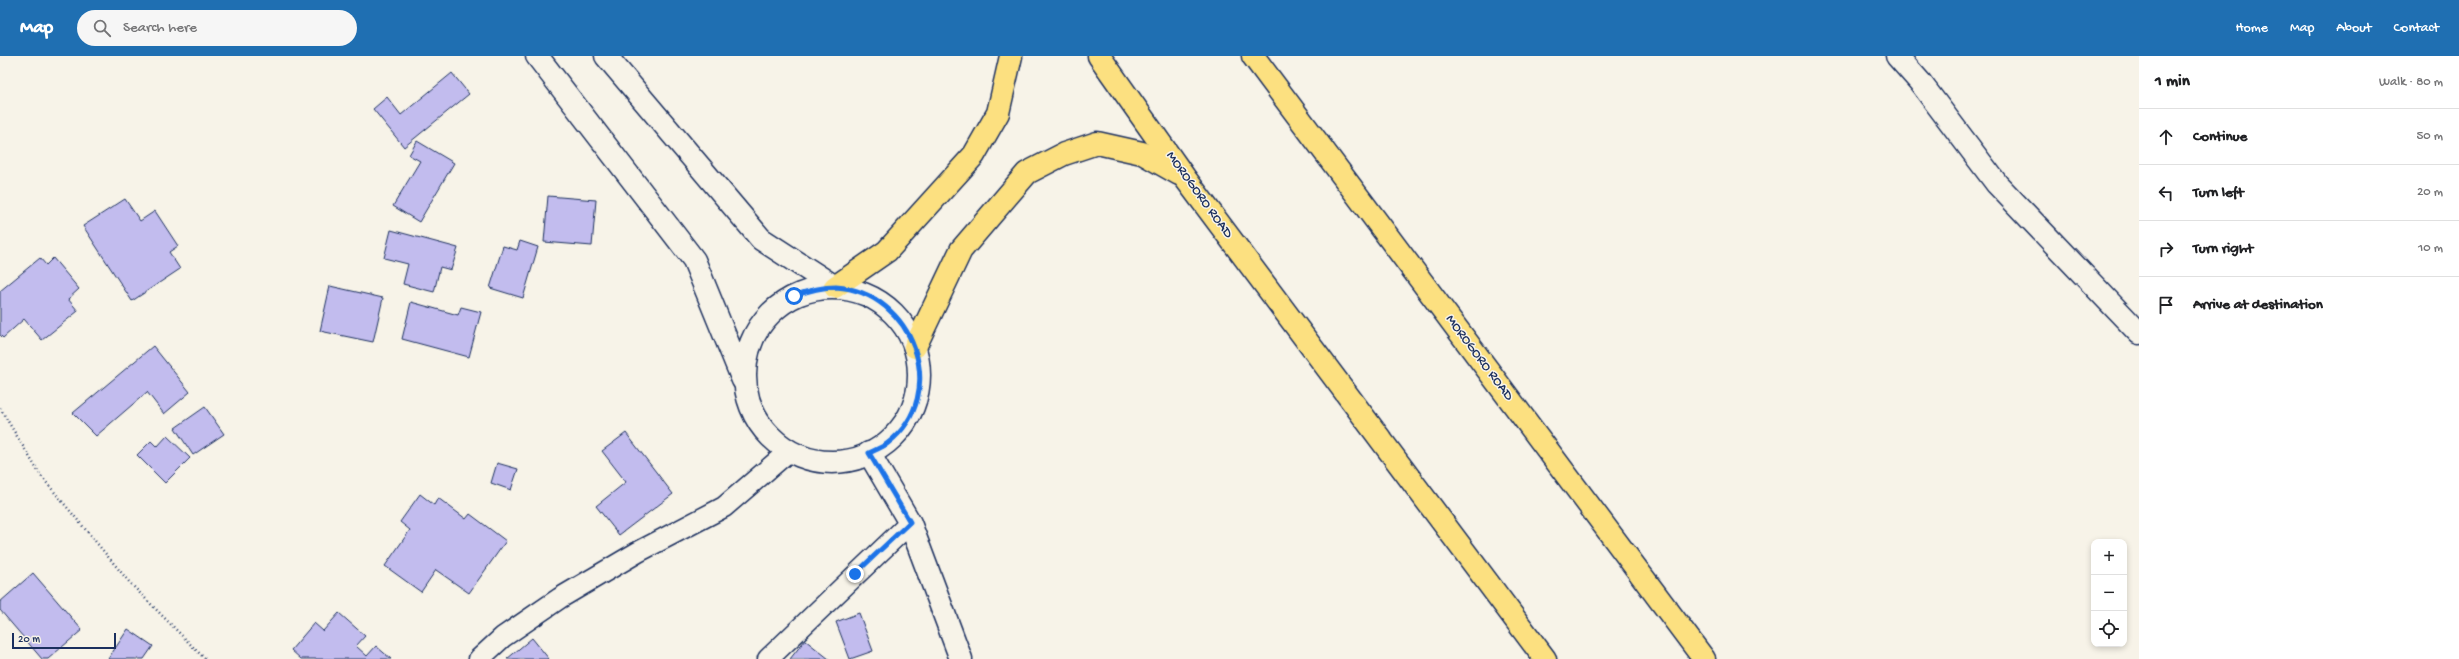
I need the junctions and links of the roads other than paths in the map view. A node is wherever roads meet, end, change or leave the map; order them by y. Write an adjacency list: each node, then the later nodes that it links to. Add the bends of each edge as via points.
1 (537, 56): 11 (street, via 694,260)
2 (606, 56): 8 (street, via 761,239)
3 (1011, 56): 8 (highway, via 998,113 974,155 887,250)
4 (1099, 56): 7 (highway, MOROGORO ROAD)
5 (1253, 56): 19 (highway, MOROGORO ROAD)
6 (1897, 56): 9 (street, via 1920,82 1997,184)
7 (1185, 178): 10 (highway, via 1142,153 1097,143 1064,154 1027,173 961,250); 18 (highway, MOROGORO ROAD)
8 (835, 287): 10 (street, via 856,291 875,299 906,328); 11 (street, via 814,289 794,296 776,307 761,322 751,341 745,361)
9 (2139, 334)
10 (915, 347): 13 (street, via 919,382 913,410 888,444)
11 (744, 383): 12 (street, via 748,404 758,422 771,439)
12 (788, 452): 13 (street, via 828,464 850,462); 15 (lane, via 724,507 638,552 560,598 503,637)
13 (869, 453): 14 (street)
14 (910, 522): 16 (lane); 17 (street)
15 (479, 659)
16 (768, 659)
17 (961, 659)
18 (1545, 659)
19 (1704, 659)

